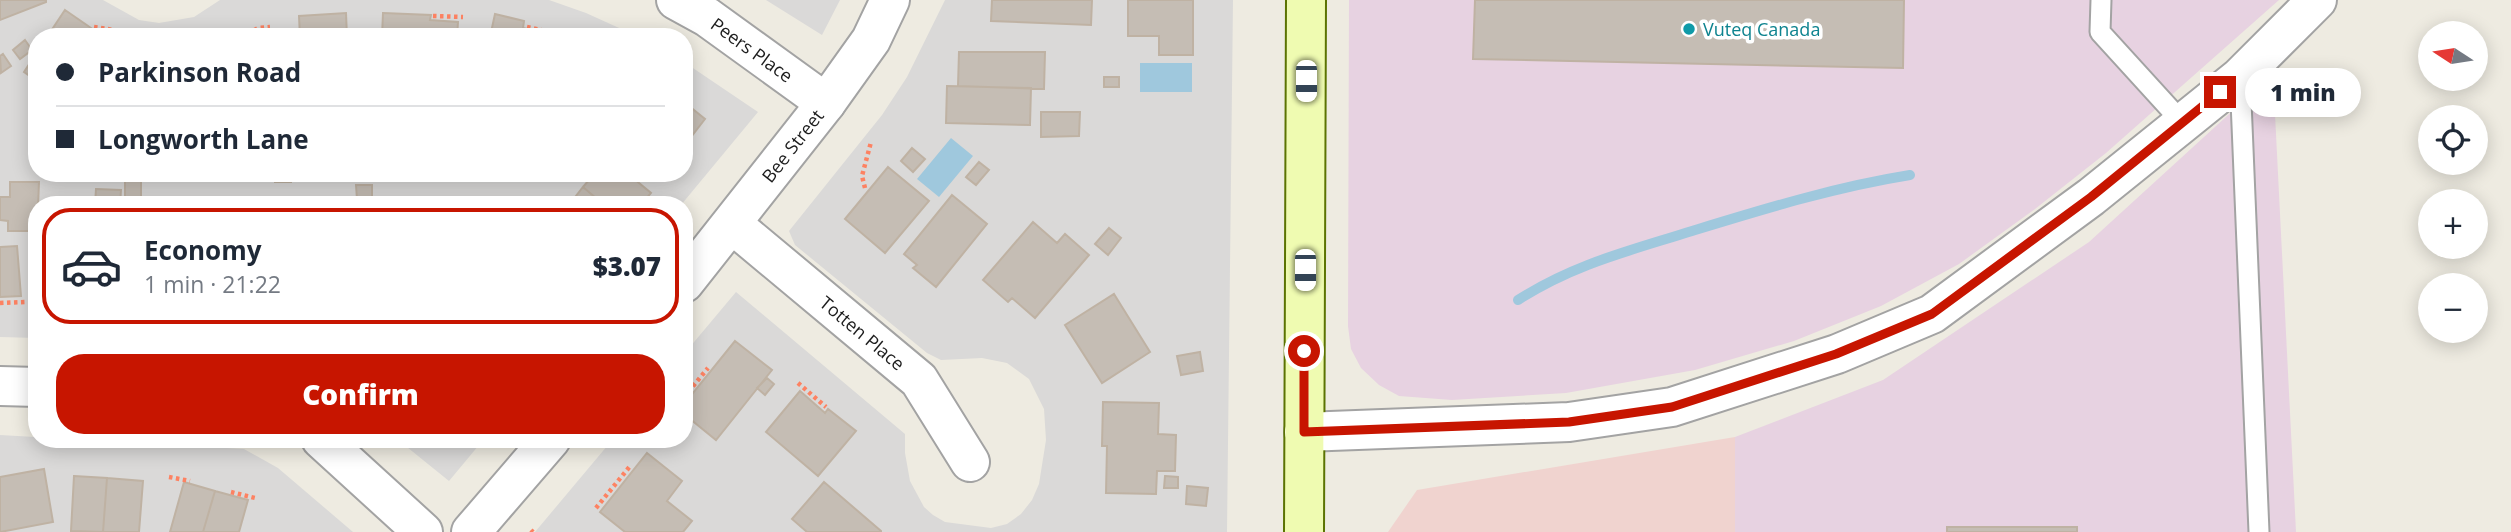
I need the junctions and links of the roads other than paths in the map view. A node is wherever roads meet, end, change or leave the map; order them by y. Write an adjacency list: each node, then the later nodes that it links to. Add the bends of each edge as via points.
1 (676, 0): 7 (street, Peers Place, via 707,17)
2 (890, 0): 7 (street, Bee Street, via 871,40)
3 (1306, 0): 13 (main road)
4 (2101, 0): 8 (lane, via 2100,32)
5 (2316, 0): 6 (street)
6 (2240, 77): 8 (street); 20 (lane)
7 (826, 103): 9 (street, Bee Street)
8 (2182, 122): 13 (street, via 2091,197 1932,314 1836,354 1672,407 1569,422)
9 (732, 224): 10 (street, Bee Street); 16 (street, Totten Place, via 919,380)
10 (693, 272)
11 (0, 386): 12 (street)
12 (28, 387)
13 (1304, 432): 19 (main road)
14 (331, 448): 17 (street)
15 (543, 448): 18 (street)
16 (970, 462)
17 (423, 532)
18 (471, 532)
19 (1304, 532)
20 (2259, 532)

